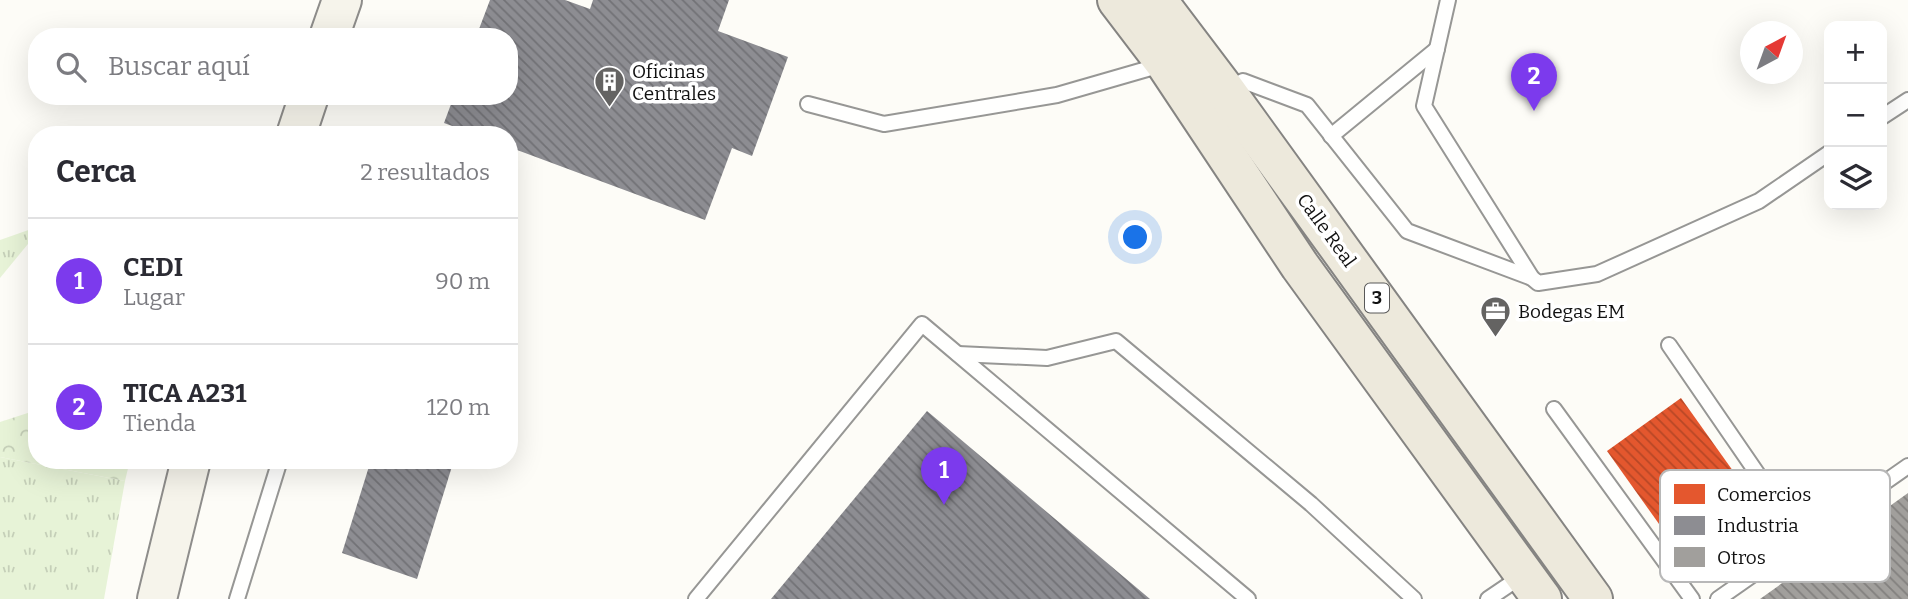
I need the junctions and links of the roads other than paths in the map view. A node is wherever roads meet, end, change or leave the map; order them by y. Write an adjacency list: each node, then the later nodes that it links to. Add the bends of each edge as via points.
1 (342, 0): 5 (street)
2 (1117, 0): 7 (main road, 3)
3 (1157, 0): 8 (main road, Calle Real / 3)
4 (1448, 0): 6 (lane)
5 (332, 28)
6 (1437, 49): 14 (lane); 16 (lane, via 1424,107)
7 (1165, 63): 10 (lane, via 1057,95 884,124); 29 (main road, 3, via 1300,266)
8 (1225, 90): 14 (lane, via 1243,81 1307,105); 24 (main road, Calle Real / 3)
9 (1908, 100): 12 (lane)
10 (808, 104)
11 (306, 105): 13 (street)
12 (1887, 114)
13 (299, 126)
14 (1331, 136): 16 (lane, via 1407,231)
15 (1824, 156): 16 (lane, via 1759,201 1597,274 1538,283)
16 (1532, 278)
17 (1669, 345): 23 (lane)
18 (958, 354): 32 (lane, via 922,324); 33 (lane); 34 (lane, via 1047,358 1116,341 1311,505)
19 (1554, 409): 26 (lane)
20 (1908, 466): 25 (lane)
21 (189, 469): 30 (street)
22 (277, 469): 31 (lane)
23 (1755, 470)
24 (1505, 475): 29 (main road); 37 (main road, Calle Real / 3)
25 (1890, 479)
26 (1660, 555)
27 (1680, 582): 38 (lane)
28 (1742, 582): 39 (lane)
29 (1533, 587): 35 (lane); 36 (main road, via 1544,582)
30 (156, 599)
31 (237, 599)
32 (696, 599)
33 (1248, 599)
34 (1414, 599)
35 (1488, 599)
36 (1569, 599)
37 (1593, 599)
38 (1692, 599)
39 (1718, 599)

